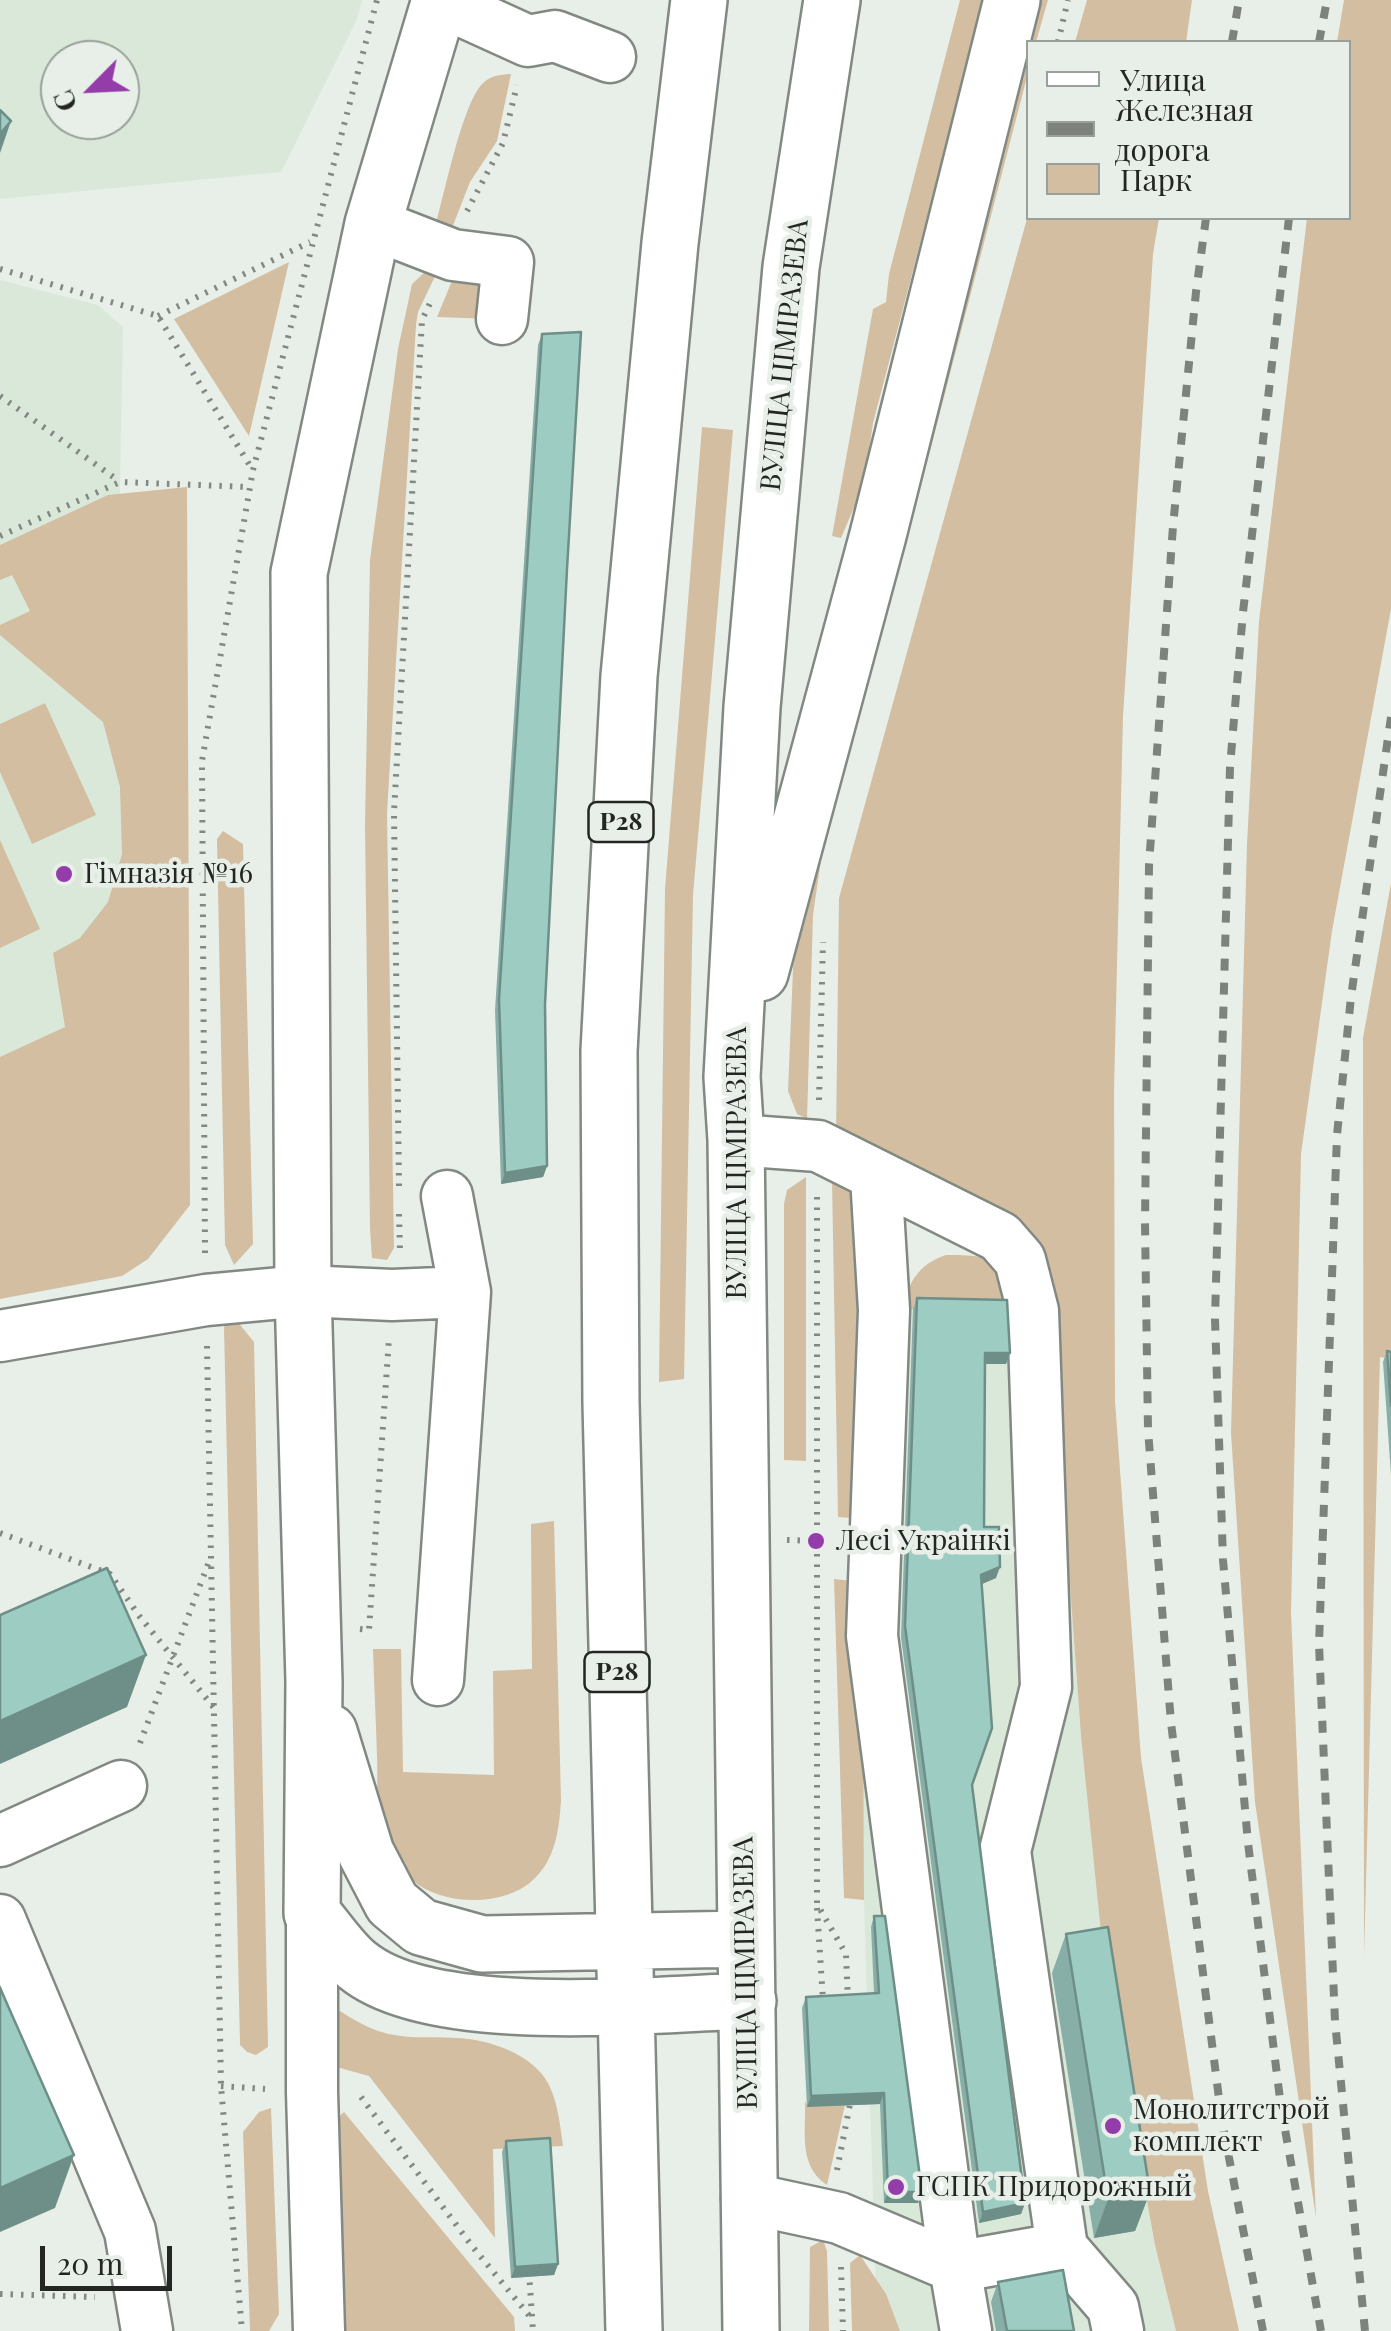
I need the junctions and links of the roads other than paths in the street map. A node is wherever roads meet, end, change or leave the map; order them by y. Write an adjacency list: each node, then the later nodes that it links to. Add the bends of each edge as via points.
1 (699, 0): 22 (main road, Р28, via 629,676 609,1051)
2 (832, 0): 8 (main road, ВУЛІЦА ЦІМІРАЗЕВА, via 792,267 752,707)
3 (1012, 0): 8 (main road)
4 (440, 1): 5 (street, via 528,41 555,36); 6 (main road)
5 (610, 57)
6 (373, 224): 7 (street, via 453,254 508,262); 12 (main road, via 299,574)
7 (502, 318)
8 (732, 1077): 9 (main road, ВУЛІЦА ЦІМІРАЗЕВА)
9 (736, 1140): 10 (street, via 818,1146); 21 (main road, ВУЛІЦА ЦІМІРАЗЕВА)
10 (876, 1176): 26 (street, via 1000,1237 1020,1260 1033,1311 1046,1687 1005,1851); 27 (street, via 884,1310 872,1636)
11 (423, 1193): 13 (street)
12 (303, 1291): 13 (street); 14 (street, via 206,1300); 16 (main road)
13 (466, 1292): 15 (street)
14 (0, 1336)
15 (438, 1680)
16 (314, 1682): 19 (main road); 22 (main road, via 366,1853 392,1903 421,1928 482,1944)
17 (121, 1786): 18 (street)
18 (0, 1841)
19 (312, 1913): 24 (main road, via 357,1965 398,1988 487,2005); 29 (street)
20 (0, 1920): 28 (street, via 130,2231)
21 (745, 1939): 22 (main road); 23 (main road, ВУЛІЦА ЦІМІРАЗЕВА)
22 (623, 1942): 24 (main road, Р28)
23 (748, 2001): 24 (main road); 25 (main road, ВУЛІЦА ЦІМІРАЗЕВА)
24 (624, 2006): 30 (main road, Р28)
25 (748, 2198): 27 (street, via 840,2218); 31 (main road, ВУЛІЦА ЦІМІРАЗЕВА)
26 (1062, 2248): 27 (street); 33 (street, via 1113,2307)
27 (955, 2266): 32 (street)
28 (144, 2315)
29 (319, 2331)
30 (634, 2331)
31 (751, 2331)
32 (966, 2331)
33 (1118, 2331)

